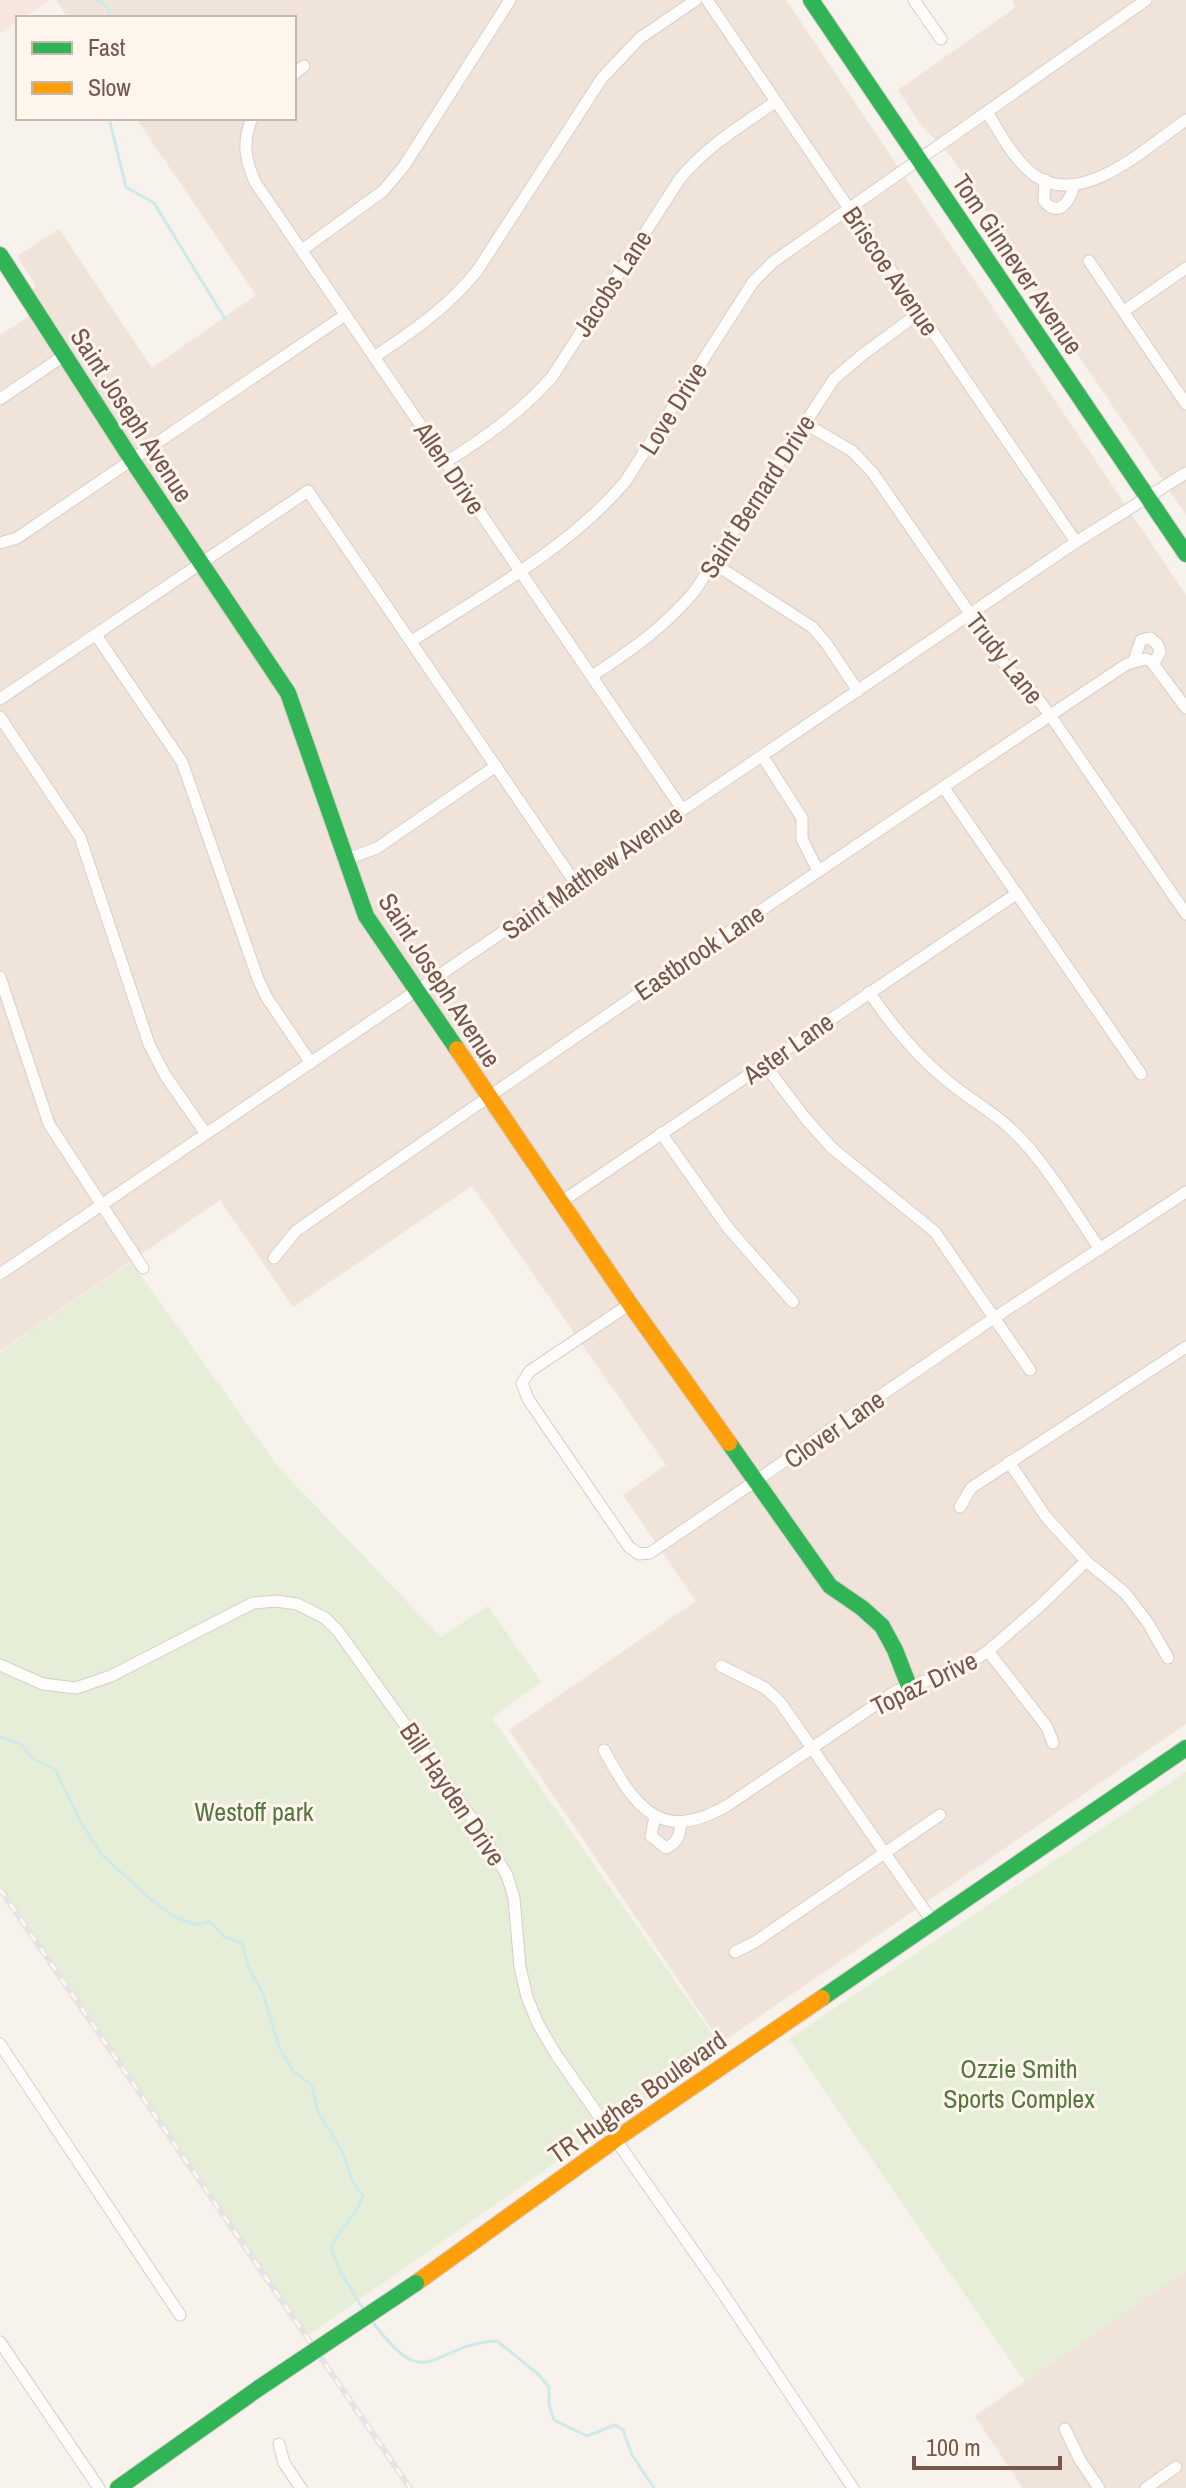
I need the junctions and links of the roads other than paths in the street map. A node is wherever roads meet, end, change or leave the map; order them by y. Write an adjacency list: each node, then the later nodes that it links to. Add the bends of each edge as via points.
1 (510, 0): 16 (street, via 404,166 383,191)
2 (696, 0): 24 (street, via 640,38 602,78 460,292)
3 (707, 0): 8 (street, Briscoe Avenue)
4 (811, 0): 12 (main road, Tom Ginnever Avenue)
5 (914, 0): 7 (street)
6 (1146, 0): 9 (street, Love Drive)
7 (941, 39)
8 (775, 102): 15 (street, Briscoe Avenue); 29 (street, Jacobs Lane, via 692,163 552,377 498,429)
9 (987, 112): 12 (street, Love Drive); 13 (street, via 1017,159)
10 (251, 120): 16 (street, Allen Drive, via 244,145 246,161)
11 (1186, 120): 14 (street, via 1112,172)
12 (919, 160): 15 (street, Love Drive); 31 (main road, Tom Ginnever Avenue)
13 (1045, 180): 14 (street); 14 (street, via 1044,201 1056,209 1068,202)
14 (1074, 185)
15 (847, 207): 21 (street, Briscoe Avenue); 37 (street, Love Drive, via 753,282 604,507)
16 (302, 250): 22 (street, Allen Drive)
17 (0, 255): 23 (main road, Saint Joseph Avenue)
18 (1089, 261): 20 (street)
19 (1186, 268): 20 (street)
20 (1124, 311): 26 (street)
21 (919, 313): 27 (street, Saint Bernard Drive, via 834,379); 32 (street, Briscoe Avenue)
22 (345, 315): 24 (street, Allen Drive); 28 (street)
23 (65, 355): 25 (street); 28 (main road, Saint Joseph Avenue)
24 (374, 357): 29 (street, Allen Drive)
25 (0, 399)
26 (1186, 404)
27 (804, 423): 36 (street, Saint Bernard Drive); 38 (street, Trudy Lane, via 852,451 873,473)
28 (132, 460): 33 (street, via 17,538); 35 (main road, Saint Joseph Avenue)
29 (446, 462): 37 (street, Allen Drive)
30 (1186, 473): 31 (street, Saint Matthew Avenue)
31 (1146, 496): 32 (street, Saint Matthew Avenue); 34 (main road, Tom Ginnever Avenue)
32 (1076, 542): 38 (street, Saint Matthew Avenue)
33 (0, 543)
34 (1186, 554)
35 (201, 563): 39 (street); 40 (street, via 308,491); 51 (main road, Saint Joseph Avenue, via 288,693)
36 (713, 563): 41 (street, Saint Bernard Drive, via 673,616); 42 (street, via 812,627)
37 (519, 570): 40 (street, Love Drive); 41 (street, Allen Drive)
38 (970, 615): 42 (street, Saint Matthew Avenue); 45 (street, Trudy Lane)
39 (96, 635): 43 (street); 59 (street, via 182,762 253,967 267,998)
40 (412, 641): 48 (street)
41 (592, 676): 50 (street, Allen Drive)
42 (858, 691): 47 (street, Saint Matthew Avenue)
43 (0, 699)
44 (1186, 708): 45 (street, Eastbrook Lane, via 1144,661)
45 (1050, 715): 49 (street, Eastbrook Lane); 55 (street, Trudy Lane)
46 (0, 717): 64 (street, via 80,837 149,1044)
47 (763, 757): 50 (street, Saint Matthew Avenue); 52 (street, via 802,818 802,839)
48 (496, 766): 51 (street, via 377,848); 53 (street)
49 (944, 788): 52 (street, Eastbrook Lane); 54 (street)
50 (682, 809): 53 (street, Saint Matthew Avenue)
51 (344, 860): 57 (main road, Saint Joseph Avenue, via 366,916)
52 (818, 871): 62 (street, Eastbrook Lane)
53 (576, 884): 57 (street, Saint Matthew Avenue)
54 (1016, 894): 58 (street, Aster Lane); 61 (street)
55 (1186, 914)
56 (0, 977): 67 (street, via 49,1124)
57 (416, 992): 59 (street, Saint Matthew Avenue); 62 (main road, Saint Joseph Avenue)
58 (869, 992): 60 (street, Aster Lane); 68 (street, via 922,1060 1025,1142)
59 (311, 1063): 64 (street, Saint Matthew Avenue)
60 (765, 1065): 63 (street, Aster Lane); 74 (street, via 832,1148 935,1232)
61 (1141, 1074)
62 (487, 1097): 66 (main road, Saint Joseph Avenue); 69 (street, Eastbrook Lane, via 296,1231)
63 (661, 1133): 66 (street, Aster Lane); 72 (street, via 728,1228)
64 (206, 1134): 67 (street, Saint Matthew Avenue)
65 (1186, 1192): 68 (street, Clover Lane)
66 (561, 1202): 73 (main road, Saint Joseph Avenue)
67 (102, 1205): 70 (street); 71 (street, Saint Matthew Avenue)
68 (1100, 1249): 74 (street, Clover Lane)
69 (274, 1258)
70 (143, 1268)
71 (0, 1274)
72 (793, 1302)
73 (630, 1304): 78 (main road, Saint Joseph Avenue); 78 (street, Clover Lane, via 530,1371 522,1383 629,1547 639,1554 659,1549)
74 (994, 1318): 76 (street); 78 (street, Clover Lane)
75 (1186, 1347): 77 (street)
76 (1030, 1370)
77 (1009, 1462): 79 (street, via 971,1488); 80 (street, via 1046,1517)
78 (756, 1483): 85 (main road, Saint Joseph Avenue, via 830,1586 881,1623)
79 (960, 1507)
80 (1086, 1561): 81 (street, Topaz Drive); 82 (street, via 1125,1593)
81 (988, 1651): 85 (street, Topaz Drive, via 961,1669); 86 (street, via 1047,1727)
82 (1168, 1658)
83 (0, 1665): 97 (street, Bill Hayden Drive, via 43,1684 76,1688 123,1670 253,1603 297,1604 325,1618 496,1854 511,1887 520,1967 538,2024)
84 (721, 1666): 87 (street, via 765,1688)
85 (909, 1686): 87 (street, Topaz Drive)
86 (1053, 1743)
87 (811, 1747): 92 (street, Topaz Drive, via 719,1811); 93 (street)
88 (1186, 1748): 94 (main road, TR Hughes Boulevard)
89 (604, 1750): 91 (street, Topaz Drive, via 634,1800)
90 (940, 1815): 93 (street)
91 (655, 1816): 92 (street, Topaz Drive); 92 (street, Topaz Drive, via 651,1836 666,1848 675,1844)
92 (681, 1822)
93 (885, 1853): 94 (street); 95 (street)
94 (934, 1924): 97 (main road, TR Hughes Boulevard)
95 (735, 1952)
96 (0, 2044): 98 (street)
97 (616, 2139): 104 (main road, TR Hughes Boulevard, bridge); 106 (street, Bill Hayden Drive)
98 (180, 2315)
99 (0, 2342): 103 (street)
100 (1065, 2429): 107 (street)
101 (279, 2444): 105 (street, via 284,2463)
102 (1176, 2467): 108 (street)
103 (99, 2488)
104 (118, 2488)
105 (301, 2488)
106 (853, 2488)
107 (1099, 2488)
108 (1146, 2488)

